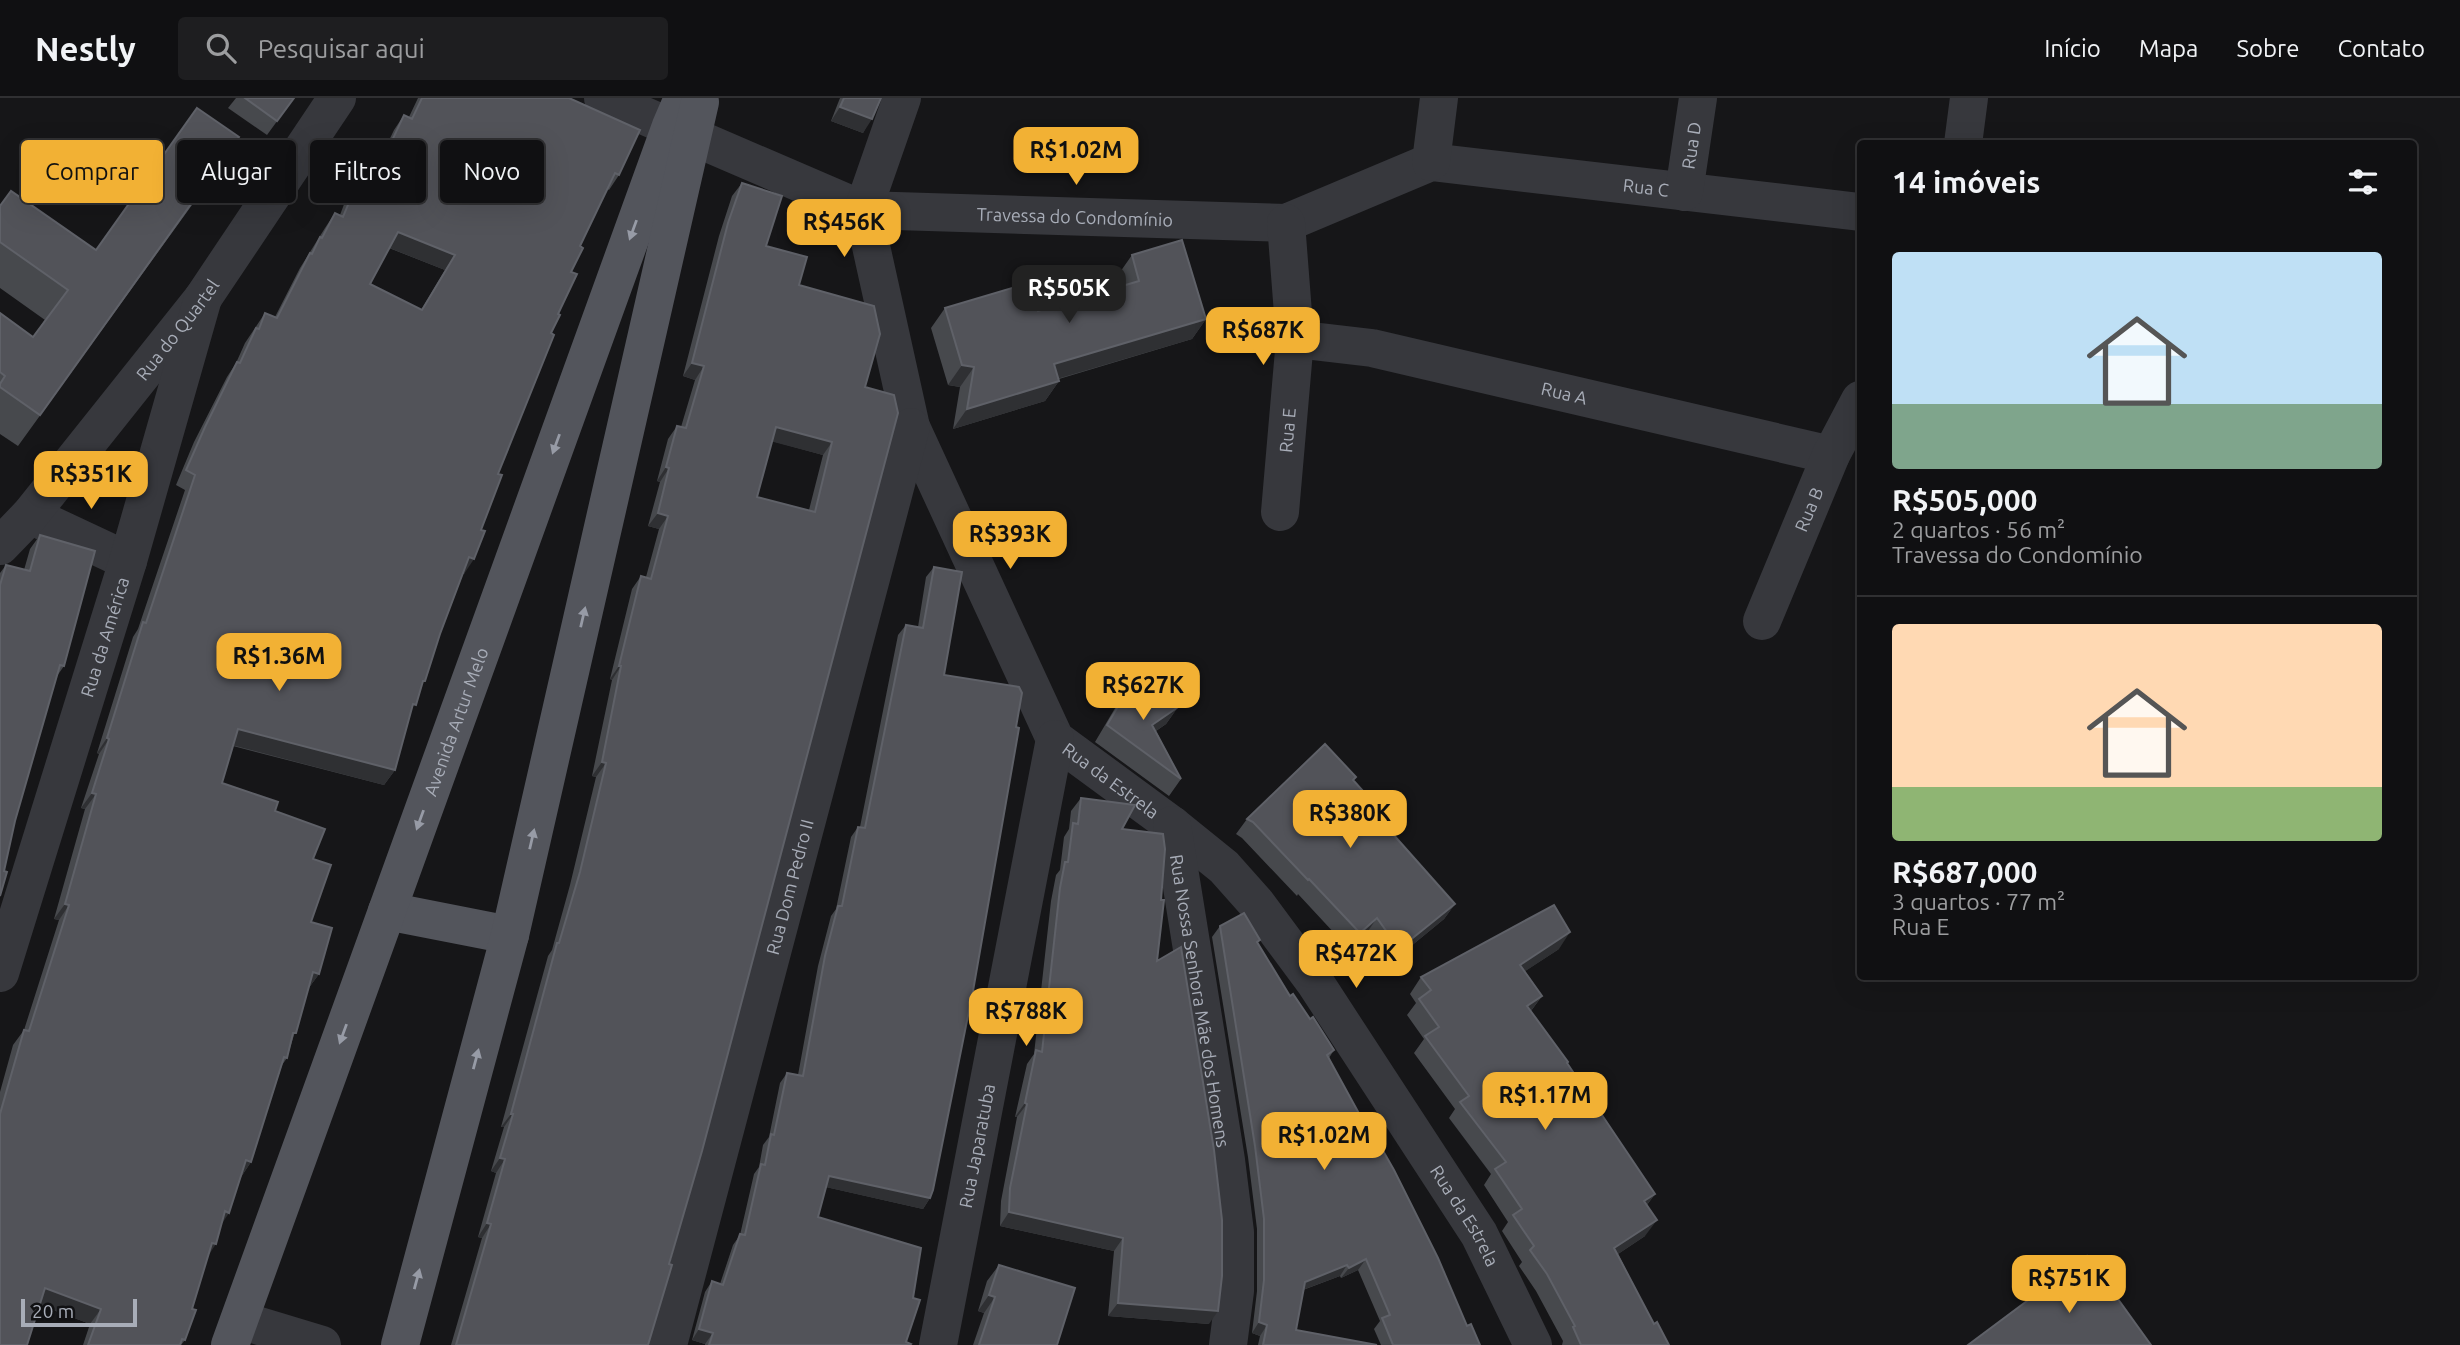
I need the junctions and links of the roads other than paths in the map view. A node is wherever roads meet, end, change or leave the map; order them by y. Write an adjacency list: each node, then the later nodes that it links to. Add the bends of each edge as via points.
1 (337, 98): 15 (street, Rua do Quartel)
2 (603, 98): 8 (street)
3 (701, 98): 8 (main road, Avenida Artur Melo)
4 (902, 98): 12 (street)
5 (1439, 98): 10 (street)
6 (1698, 98): 11 (street, Rua D)
7 (1969, 98): 9 (street)
8 (682, 120): 12 (street); 27 (main road, Avenida Artur Melo, one-way to 27); 28 (main road, Avenida Artur Melo, one-way to 8)
9 (1964, 140)
10 (1432, 162): 11 (street, Rua C); 14 (street)
11 (1684, 192): 13 (street, Rua C)
12 (863, 210): 14 (street, Travessa do Condomínio); 18 (street, Rua da Estrela)
13 (1857, 212)
14 (1286, 223): 16 (street, Rua E)
15 (203, 298): 21 (street, Rua do Quartel); 23 (street, Rua da América)
16 (1295, 340): 19 (street, Rua A, via 1372,348); 20 (street, Rua E)
17 (1857, 406): 19 (street, Rua B)
18 (911, 427): 25 (street, Rua da Estrela); 33 (street, Rua Dom Pedro II)
19 (1831, 455): 24 (street, Rua B)
20 (1280, 512)
21 (30, 515): 22 (street, Rua do Quartel); 23 (street)
22 (0, 546)
23 (128, 561): 29 (street, Rua da América)
24 (1762, 621)
25 (1055, 739): 26 (street, Rua da Estrela); 34 (street, Rua Japaratuba)
26 (1172, 825): 35 (street, Rua Nossa Senhora Mãe dos Homens, via 1235,1232 1235,1291); 36 (street, Rua da Estrela, via 1224,867 1316,984 1479,1234)
27 (387, 911): 28 (main road); 30 (main road, Avenida Artur Melo, one-way to 30)
28 (510, 935): 32 (main road, Avenida Artur Melo, one-way to 28)
29 (0, 973)
30 (235, 1333): 31 (street)
31 (321, 1345)
32 (400, 1345)
33 (668, 1345)
34 (939, 1345)
35 (1228, 1345)
36 (1533, 1345)

